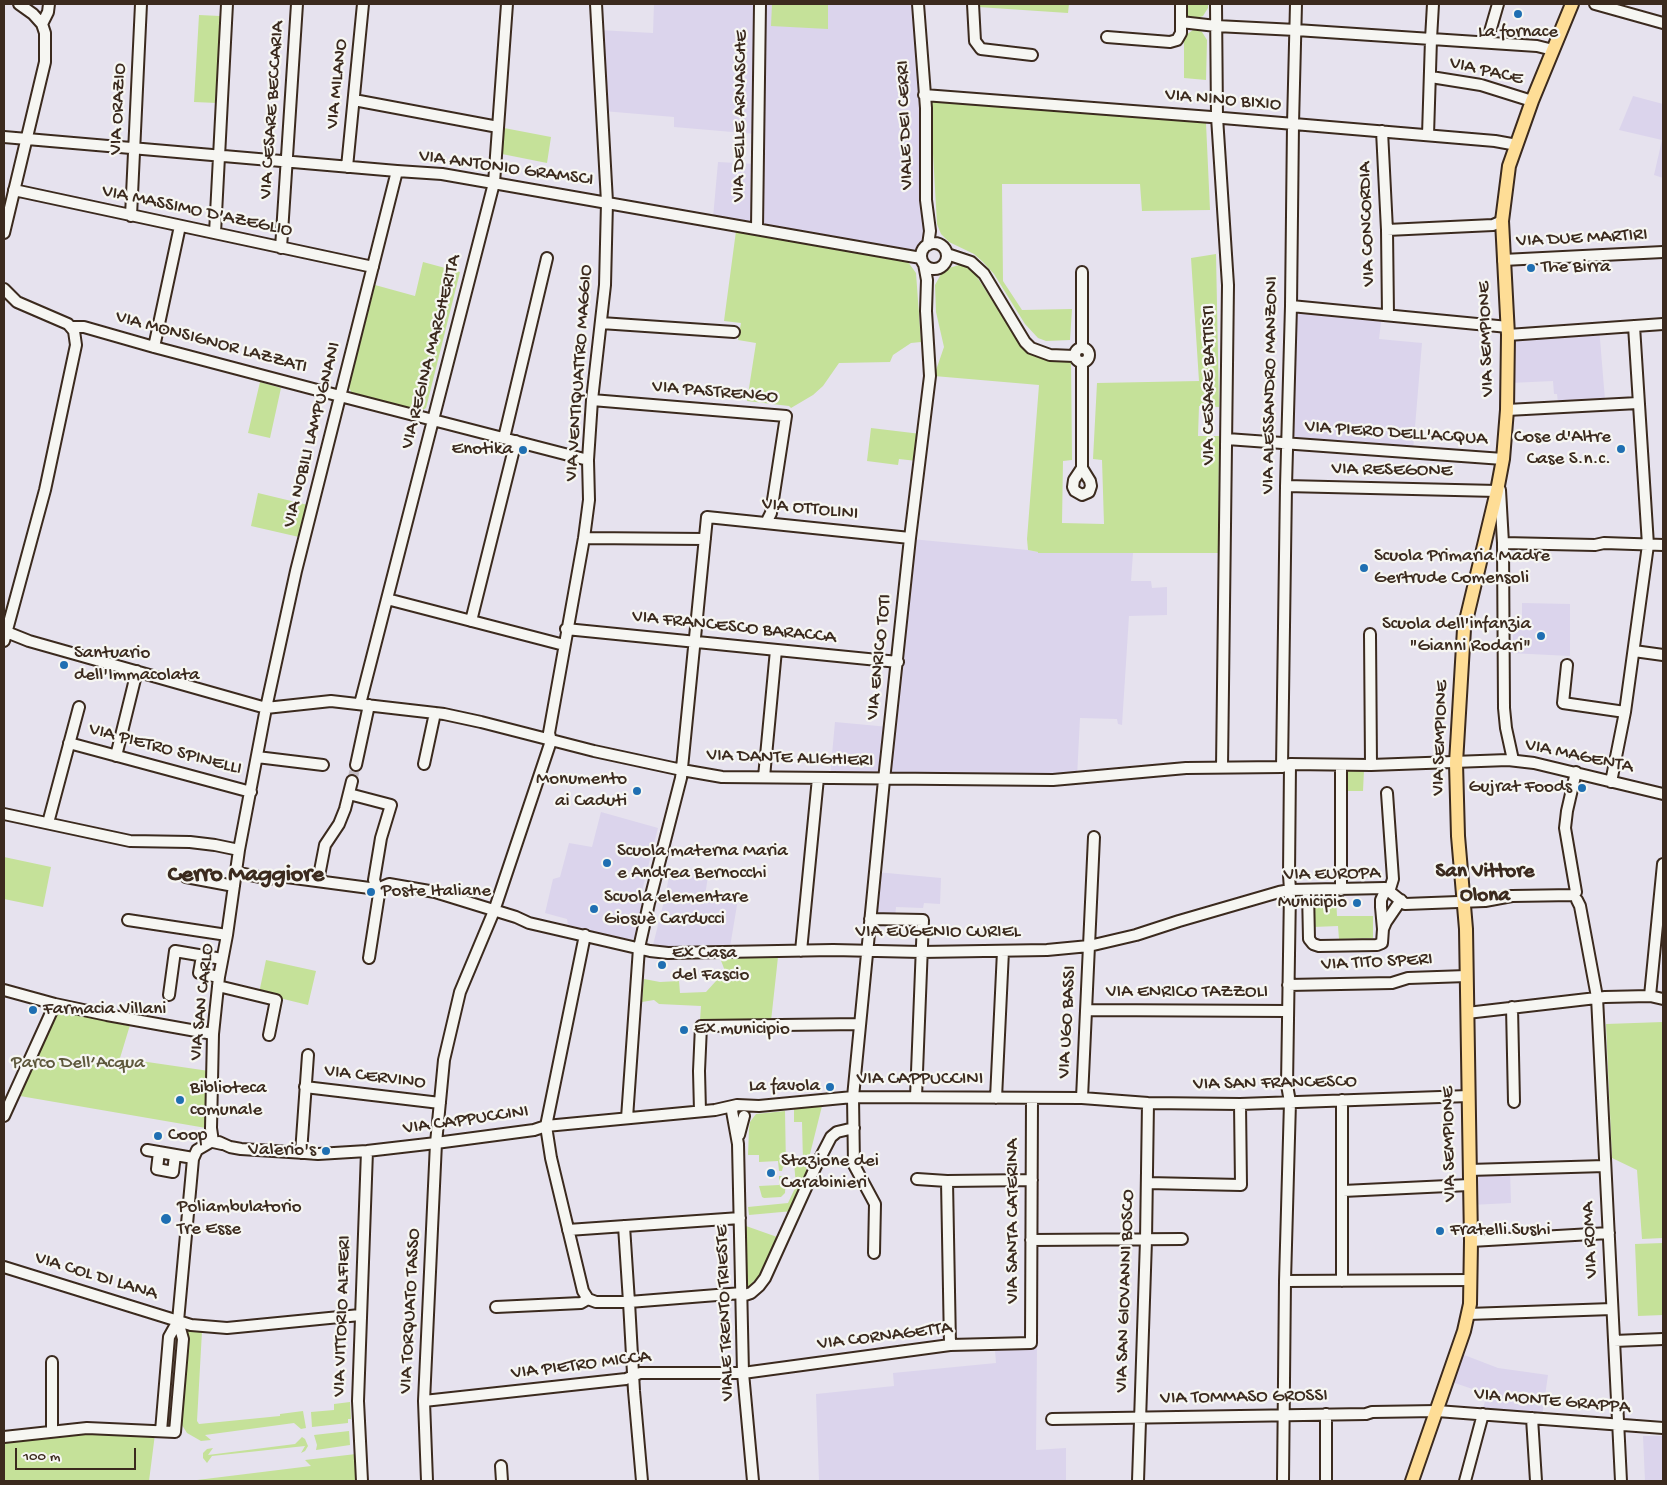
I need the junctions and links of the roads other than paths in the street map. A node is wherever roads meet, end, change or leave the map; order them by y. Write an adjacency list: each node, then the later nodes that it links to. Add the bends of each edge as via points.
1 (19, 4): 21 (street)
2 (49, 4): 21 (street)
3 (141, 4): 41 (street, VIA ORAZIO)
4 (227, 4): 42 (street)
5 (297, 4): 43 (street, VIA CESARE BECCARIA)
6 (363, 4): 31 (street, VIA MILANO)
7 (507, 4): 35 (street, VIA REGINA MARGHERITA)
8 (596, 4): 48 (street, VIA VENTIQUATTRO MAGGIO)
9 (760, 4): 52 (street, VIA DELLE ARNASCHE)
10 (918, 4): 30 (street, VIALE DEI CERRI)
11 (973, 4): 28 (street, via 975,41 981,49)
12 (1181, 4): 19 (street)
13 (1216, 4): 22 (street, VIA CESARE BATTISTI)
14 (1296, 4): 23 (street, VIA ALESSANDRO MANZONI)
15 (1433, 4): 25 (street)
16 (1498, 4): 26 (street)
17 (1572, 4): 27 (main road, VIA SEMPIONE)
18 (1595, 4): 20 (street)
19 (1181, 22): 22 (street); 24 (street, via 1177,40 1170,42)
20 (1663, 23)
21 (42, 24): 39 (street, via 45,62)
22 (1216, 26): 23 (street); 33 (street, VIA CESARE BATTISTI)
23 (1296, 30): 25 (street); 34 (street, VIA ALESSANDRO MANZONI)
24 (1107, 37)
25 (1430, 39): 26 (street); 29 (street)
26 (1487, 42): 27 (street)
27 (1553, 50): 32 (main road, VIA SEMPIONE)
28 (1032, 55)
29 (1431, 78): 32 (street, VIA PACE, via 1481,84); 37 (street)
30 (924, 95): 33 (street, VIA NINO BIXIO); 54 (street, VIALE DEI CERRI, via 926,200)
31 (354, 100): 35 (street); 44 (street, VIA MILANO)
32 (1532, 101): 40 (main road, VIA SEMPIONE)
33 (1217, 117): 34 (street, VIA NINO BIXIO); 85 (street, VIA CESARE BATTISTI, via 1228,285)
34 (1293, 124): 36 (street, VIA NINO BIXIO); 69 (street, VIA ALESSANDRO MANZONI)
35 (498, 127): 46 (street, VIA REGINA MARGHERITA)
36 (1382, 131): 37 (street, VIA NINO BIXIO); 53 (street, VIA CONCORDIA)
37 (1428, 135): 40 (street, VIA NINO BIXIO)
38 (4, 137): 39 (street, VIA ANTONIO GRAMSCI)
39 (26, 139): 41 (street, VIA ANTONIO GRAMSCI); 47 (street)
40 (1517, 145): 50 (main road, VIA SEMPIONE, via 1509,166)
41 (134, 149): 42 (street, VIA ANTONIO GRAMSCI); 49 (street, VIA ORAZIO)
42 (219, 156): 43 (street, VIA ANTONIO GRAMSCI); 56 (street)
43 (287, 162): 44 (street, VIA ANTONIO GRAMSCI); 58 (street, VIA CESARE BECCARIA)
44 (347, 167): 45 (street, VIA ANTONIO GRAMSCI)
45 (397, 171): 46 (street, VIA ANTONIO GRAMSCI); 64 (street, VIA NOBILI LAMPUGNANI)
46 (494, 182): 48 (street, VIA ANTONIO GRAMSCI); 83 (street, VIA REGINA MARGHERITA)
47 (14, 190): 49 (street, VIA MASSIMO D'AZEGLIO); 55 (street)
48 (607, 202): 52 (street, VIA ANTONIO GRAMSCI); 71 (street, VIA VENTIQUATTRO MAGGIO)
49 (131, 216): 51 (street, VIA MASSIMO D'AZEGLIO)
50 (1502, 221): 53 (street, via 1493,225); 63 (main road, VIA SEMPIONE)
51 (180, 226): 56 (street, VIA MASSIMO D'AZEGLIO); 77 (street)
52 (757, 228): 60 (street, VIA ANTONIO GRAMSCI)
53 (1387, 230): 70 (street, VIA CONCORDIA)
54 (930, 232): 57 (street); 60 (street, VIALE DEI CERRI)
55 (4, 233)
56 (215, 233): 58 (street, VIA MASSIMO D'AZEGLIO)
57 (939, 244): 60 (street, VIA ANTONIO GRAMSCI, via 932,243); 61 (street)
58 (281, 248): 64 (street, VIA MASSIMO D'AZEGLIO)
59 (1663, 252): 63 (street, VIA DUE MARTIRI)
60 (924, 255): 65 (street, via 929,268); 67 (street)
61 (947, 257): 65 (street, via 943,266); 78 (street, via 971,262 984,274 1024,342 1050,355)
62 (547, 258): 84 (street)
63 (1503, 260): 75 (main road, VIA SEMPIONE)
64 (373, 267): 79 (street, VIA NOBILI LAMPUGNANI)
65 (936, 269): 67 (street)
66 (1082, 272): 78 (street, via 1082,348 1089,356 1087,360)
67 (927, 280): 95 (street, via 930,376)
68 (4, 290): 74 (street, VIA MONSIGNOR LAZZATI, via 17,302)
69 (1291, 306): 70 (street); 87 (street, VIA ALESSANDRO MANZONI)
70 (1388, 315): 75 (street)
71 (601, 323): 76 (street); 80 (street, VIA VENTIQUATTRO MAGGIO)
72 (1663, 324): 73 (street)
73 (1634, 326): 75 (street); 81 (street)
74 (72, 327): 77 (street, VIA MONSIGNOR LAZZATI, via 84,327); 104 (street, via 76,337 74,355 45,490)
75 (1508, 331): 82 (main road, VIA SEMPIONE)
76 (734, 332)
77 (154, 347): 79 (street, VIA MONSIGNOR LAZZATI)
78 (1078, 359): 90 (street)
79 (340, 396): 83 (street, VIA MONSIGNOR LAZZATI); 115 (street, VIA NOBILI LAMPUGNANI)
80 (592, 400): 89 (street, VIA VENTIQUATTRO MAGGIO); 93 (street, VIA PASTRENGO, via 786,416 771,513)
81 (1638, 403): 82 (street); 98 (street)
82 (1508, 410): 88 (main road, VIA SEMPIONE)
83 (433, 420): 84 (street, VIA MONSIGNOR LAZZATI); 100 (street, VIA REGINA MARGHERITA)
84 (504, 438): 86 (street, VIA MONSIGNOR LAZZATI)
85 (1227, 439): 87 (street, VIA PIERO DELL'ACQUA); 130 (street, VIA CESARE BATTISTI)
86 (516, 441): 89 (street, VIA MONSIGNOR LAZZATI); 101 (street)
87 (1287, 444): 88 (street, VIA PIERO DELL'ACQUA); 92 (street, VIA ALESSANDRO MANZONI)
88 (1502, 459): 91 (main road, VIA SEMPIONE)
89 (588, 460): 94 (street, VIA VENTIQUATTRO MAGGIO, via 589,500)
90 (1082, 468)
91 (1498, 485): 92 (street, VIA RESEGONE); 97 (street); 123 (main road, VIA SEMPIONE, via 1464,629)
92 (1286, 486): 129 (street, VIA ALESSANDRO MANZONI)
93 (766, 523): 95 (street, VIA OTTOLINI); 96 (street, VIA OTTOLINI, via 707,517)
94 (584, 538): 96 (street); 102 (street, VIA VENTIQUATTRO MAGGIO)
95 (910, 538): 110 (street, VIA ENRICO TOTI)
96 (705, 539): 105 (street)
97 (1502, 543): 98 (street); 122 (street, via 1504,708)
98 (1648, 545): 99 (street); 108 (street)
99 (1663, 545)
100 (387, 599): 101 (street); 113 (street, VIA REGINA MARGHERITA)
101 (472, 621): 106 (street)
102 (566, 629): 105 (street, VIA FRANCESCO BARACCA); 106 (street, VIA VENTIQUATTRO MAGGIO)
103 (1370, 634): 128 (street)
104 (5, 635): 112 (street)
105 (695, 641): 107 (street, VIA FRANCESCO BARACCA); 131 (street)
106 (564, 645): 118 (street, VIA VENTIQUATTRO MAGGIO, via 549,733)
107 (776, 650): 110 (street, VIA FRANCESCO BARACCA); 133 (street)
108 (1634, 651): 109 (street); 116 (street)
109 (1663, 655)
110 (898, 662): 135 (street, VIA ENRICO TOTI)
111 (1567, 665): 116 (street, via 1564,702)
112 (137, 672): 115 (street); 120 (street)
113 (365, 705): 115 (street, VIA DANTE ALIGHIERI, via 331,702); 117 (street, VIA DANTE ALIGHIERI); 126 (street, VIA REGINA MARGHERITA)
114 (79, 707): 119 (street)
115 (266, 708): 121 (street)
116 (1625, 712): 137 (street)
117 (435, 713): 118 (street, VIA DANTE ALIGHIERI); 124 (street)
118 (551, 741): 131 (street, VIA DANTE ALIGHIERI); 160 (street, VIA VENTIQUATTRO MAGGIO)
119 (69, 743): 120 (street, VIA PIETRO SPINELLI); 143 (street)
120 (116, 756): 138 (street, VIA PIETRO SPINELLI)
121 (257, 757): 125 (street); 138 (street)
122 (1512, 760): 123 (street, VIA MAGENTA); 132 (street, VIA MAGENTA)
123 (1456, 763): 128 (street, VIA MAGENTA); 158 (main road, VIA SEMPIONE)
124 (424, 764)
125 (323, 765)
126 (356, 765)
127 (1341, 765): 128 (street, VIA MAGENTA); 129 (street, VIA DANTE ALIGHIERI); 153 (street)
128 (1370, 765)
129 (1286, 766): 130 (street, VIA DANTE ALIGHIERI); 152 (street, VIA ALESSANDRO MANZONI)
130 (1224, 767): 135 (street, VIA DANTE ALIGHIERI, via 1053,780)
131 (682, 770): 133 (street, VIA DANTE ALIGHIERI, via 722,776); 167 (street)
132 (1576, 772): 137 (street, VIA MAGENTA); 156 (street, VIA ROMA, via 1565,828)
133 (764, 777): 134 (street, VIA DANTE ALIGHIERI)
134 (818, 778): 135 (street, VIA DANTE ALIGHIERI); 168 (street)
135 (884, 780): 161 (street)
136 (352, 781): 140 (street)
137 (1611, 782): 141 (street, VIA MAGENTA)
138 (251, 792): 145 (street)
139 (1387, 793): 154 (street, via 1393,879)
140 (349, 794): 149 (street, via 339,824 325,845); 151 (street, via 391,805 381,838 374,880)
141 (1663, 794)
142 (4, 814): 143 (street)
143 (48, 823): 145 (street, via 130,841 190,842)
144 (1094, 838): 166 (street, VIA UGO BASSI)
145 (239, 850): 147 (street, VIA SAN CARLO)
146 (1663, 864): 180 (street)
147 (235, 872): 149 (street, VIA EUGENIO CURIEL, via 268,879 279,876); 150 (street, VIA SAN CARLO)
148 (186, 877): 150 (street)
149 (318, 881): 151 (street, VIA EUGENIO CURIEL)
150 (234, 886): 164 (street, VIA SAN CARLO)
151 (376, 889): 160 (street, VIA EUGENIO CURIEL, via 389,884 428,891); 173 (street, via 379,894)
152 (1290, 890): 155 (street, VIA EUROPA); 159 (street, VIA EUROPA); 177 (street, VIA ALESSANDRO MANZONI)
153 (1341, 890): 154 (street, VIA EUROPA); 155 (street, VIA EUROPA)
154 (1387, 890): 157 (street, VIA EUROPA); 163 (street, via 1381,900)
155 (1308, 891): 163 (street, via 1310,942 1316,945 1380,944)
156 (1578, 896): 158 (street, VIA EUROPA, via 1512,896); 181 (street, VIA ROMA)
157 (1401, 900): 158 (street, VIA EUROPA, via 1405,904); 163 (street)
158 (1462, 902): 175 (main road, VIA SEMPIONE)
159 (1230, 906): 166 (street, VIA EUGENIO CURIEL)
160 (494, 911): 165 (street, VIA EUGENIO CURIEL, via 529,923); 203 (street, VIA TORQUATO TASSO, via 460,992 444,1060)
161 (870, 919): 169 (street); 171 (street, via 923,920)
162 (128, 920): 164 (street, VIA SAN CARLO)
163 (1383, 929)
164 (227, 935): 174 (street, VIA SAN CARLO)
165 (585, 935): 167 (street, VIA EUGENIO CURIEL); 209 (street)
166 (1089, 946): 170 (street, VIA EUGENIO CURIEL); 185 (street, VIA UGO BASSI)
167 (640, 948): 168 (street, VIA EUGENIO CURIEL, via 668,953); 208 (street)
168 (801, 951): 169 (street, VIA EUGENIO CURIEL)
169 (867, 951): 171 (street, VIA EUGENIO CURIEL); 188 (street)
170 (1003, 951): 171 (street, VIA EUGENIO CURIEL); 196 (street)
171 (921, 952): 195 (street)
172 (202, 956): 174 (street); 176 (street, via 199,973); 179 (street, via 175,951)
173 (369, 958)
174 (222, 959): 176 (street, VIA SAN CARLO)
175 (1467, 976): 177 (street, VIA TITO SPERI, via 1408,978 1392,983); 187 (main road, VIA SEMPIONE)
176 (219, 981): 189 (street, VIA SAN CARLO); 190 (street, via 276,1000)
177 (1288, 985): 186 (street, VIA ALESSANDRO MANZONI)
178 (4, 990): 183 (street)
179 (169, 995)
180 (1650, 996): 181 (street); 182 (street)
181 (1597, 997): 184 (street); 219 (street, VIA ROMA)
182 (1663, 999)
183 (55, 1004): 189 (street); 207 (street)
184 (1512, 1007): 187 (street); 202 (street)
185 (1086, 1010): 186 (street, VIA ENRICO TAZZOLI); 198 (street, VIA UGO BASSI)
186 (1288, 1011): 201 (street, VIA ALESSANDRO MANZONI, via 1287,1085)
187 (1468, 1013): 193 (main road, VIA SEMPIONE)
188 (860, 1024): 194 (street); 205 (street, via 701,1026)
189 (213, 1034): 211 (street, VIA SAN CARLO)
190 (269, 1035)
191 (308, 1055): 192 (street)
192 (305, 1087): 203 (street, VIA CERVINO); 216 (street)
193 (1469, 1096): 199 (street, VIA SAN FRANCESCO); 220 (main road, VIA SEMPIONE)
194 (853, 1097): 195 (street, VIA CAPPUCCINI); 206 (street, VIA CAPPUCCINI, via 759,1106); 210 (street)
195 (916, 1097): 196 (street, VIA CAPPUCCINI)
196 (996, 1098): 197 (street, VIA CAPPUCCINI)
197 (1032, 1098): 198 (street, VIA CAPPUCCINI); 222 (street, VIA SANTA CATERINA)
198 (1082, 1098): 200 (street, VIA SAN FRANCESCO)
199 (1342, 1100): 201 (street, VIA SAN FRANCESCO); 226 (street)
200 (1148, 1102): 204 (street, VIA SAN FRANCESCO); 224 (street, VIA SAN GIOVANNI BOSCO)
201 (1290, 1102): 204 (street, VIA SAN FRANCESCO); 238 (street, VIA ALESSANDRO MANZONI)
202 (1514, 1102)
203 (440, 1103): 212 (street, VIA TORQUATO TASSO)
204 (1240, 1104): 224 (street, via 1241,1185)
205 (700, 1111): 206 (street, VIA CAPPUCCINI); 208 (street, VIA CAPPUCCINI)
206 (739, 1112): 227 (street, VIALE TRENTO TRIESTE)
207 (4, 1116)
208 (626, 1118): 209 (street, VIA CAPPUCCINI)
209 (546, 1126): 212 (street, VIA CAPPUCCINI); 229 (street)
210 (854, 1128): 235 (street, via 854,1164 875,1204); 240 (street, via 837,1132 832,1137 765,1278 751,1293)
211 (215, 1140): 216 (street, VIA CAPPUCCINI, via 241,1149); 218 (street, via 197,1150)
212 (436, 1143): 214 (street, VIA CAPPUCCINI); 255 (street, VIA TORQUATO TASSO)
213 (147, 1150): 215 (street)
214 (366, 1151): 216 (street, VIA CAPPUCCINI); 246 (street, VIA VITTORIO ALFIERI)
215 (159, 1152): 217 (street); 217 (street, via 157,1169 173,1172)
216 (301, 1153)
217 (175, 1155): 218 (street)
218 (193, 1158): 247 (street)
219 (1605, 1166): 220 (street); 230 (street, VIA ROMA)
220 (1469, 1170): 225 (main road, VIA SEMPIONE)
221 (917, 1180): 223 (street)
222 (1032, 1180): 223 (street); 232 (street, VIA SANTA CATERINA)
223 (947, 1181): 251 (street)
224 (1147, 1183): 233 (street, VIA SAN GIOVANNI BOSCO)
225 (1469, 1185): 226 (street); 234 (main road, VIA SEMPIONE)
226 (1343, 1190): 239 (street)
227 (740, 1218): 228 (street); 240 (street, VIALE TRENTO TRIESTE)
228 (624, 1226): 229 (street); 242 (street)
229 (568, 1230): 241 (street, via 582,1291)
230 (1609, 1234): 234 (street); 244 (street, VIA ROMA)
231 (1182, 1239): 233 (street)
232 (1031, 1240): 233 (street); 250 (street, VIA SANTA CATERINA)
233 (1146, 1240): 260 (street, VIA SAN GIOVANNI BOSCO)
234 (1471, 1241): 237 (main road, VIA SEMPIONE)
235 (874, 1254)
236 (4, 1267): 247 (street, VIA COL DI LANA)
237 (1471, 1280): 239 (street); 245 (main road, VIA SEMPIONE)
238 (1285, 1281): 239 (street); 259 (street, VIA ALESSANDRO MANZONI)
239 (1342, 1281)
240 (742, 1295): 242 (street); 253 (street, VIALE TRENTO TRIESTE)
241 (588, 1299): 242 (street); 243 (street, via 581,1304)
242 (629, 1302): 254 (street)
243 (496, 1307)
244 (1612, 1309): 245 (street); 249 (street, VIA ROMA)
245 (1468, 1314): 256 (main road, VIA SEMPIONE)
246 (360, 1315): 247 (street, VIA COL DI LANA, via 227,1328); 269 (street, VIA VITTORIO ALFIERI, via 358,1401)
247 (178, 1321): 266 (street, via 169,1337); 266 (street, via 183,1339 175,1432)
248 (1663, 1339): 249 (street)
249 (1614, 1341): 263 (street, VIA ROMA)
250 (1031, 1343): 251 (street, VIA CORNAGETTA)
251 (950, 1345): 253 (street, VIA CORNAGETTA)
252 (52, 1362): 265 (street)
253 (743, 1373): 254 (street, VIA PIETRO MICCA); 273 (street, VIALE TRENTO TRIESTE)
254 (634, 1376): 255 (street, VIA PIETRO MICCA); 272 (street)
255 (424, 1401): 270 (street, VIA TORQUATO TASSO)
256 (1437, 1410): 257 (street, VIA TOMMASO GROSSI); 258 (street, VIA MONTE GRAPPA); 277 (main road, VIA SEMPIONE)
257 (1326, 1414): 259 (street, VIA TOMMASO GROSSI); 276 (street)
258 (1483, 1414): 261 (street, VIA MONTE GRAPPA); 278 (street)
259 (1284, 1415): 260 (street, VIA TOMMASO GROSSI); 275 (street, VIA ALESSANDRO MANZONI)
260 (1140, 1416): 262 (street, VIA TOMMASO GROSSI); 274 (street, VIA SAN GIOVANNI BOSCO)
261 (1532, 1418): 263 (street, VIA MONTE GRAPPA); 279 (street)
262 (1052, 1419)
263 (1618, 1425): 264 (street, VIA MONTE GRAPPA); 280 (street, VIA ROMA)
264 (1663, 1428)
265 (52, 1431): 266 (street, via 87,1428); 267 (street)
266 (160, 1431)
267 (4, 1437)
268 (501, 1466): 271 (street)
269 (362, 1481)
270 (427, 1481)
271 (502, 1481)
272 (642, 1481)
273 (754, 1481)
274 (1138, 1481)
275 (1283, 1481)
276 (1326, 1481)
277 (1412, 1481)
278 (1465, 1481)
279 (1536, 1481)
280 (1621, 1481)

